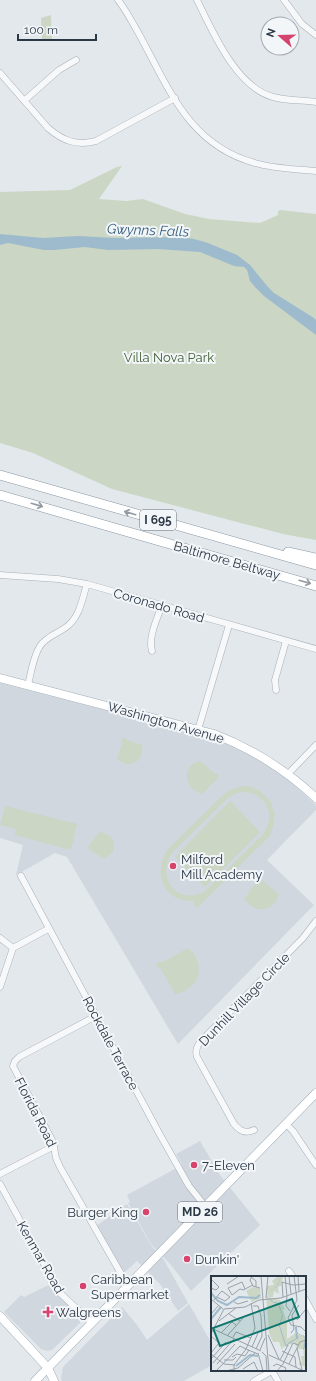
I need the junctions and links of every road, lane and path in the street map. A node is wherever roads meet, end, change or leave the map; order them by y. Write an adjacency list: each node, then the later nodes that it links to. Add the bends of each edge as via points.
1 (118, 0): 7 (street)
2 (197, 0): 9 (street, via 237,70 255,88 273,97)
3 (284, 0): 4 (street, via 302,24)
4 (316, 35)
5 (76, 60): 8 (street, via 59,70)
6 (0, 73): 8 (street)
7 (174, 98): 8 (street, via 104,137 87,143 72,142 57,136); 10 (street, via 202,135 229,153 257,164)
8 (25, 100)
9 (316, 102)
10 (316, 171)
11 (0, 475): 13 (highway, Baltimore Beltway / I 695, one-way to 11)
12 (0, 495): 18 (highway, Baltimore Beltway / I 695, one-way to 18)
13 (181, 527): 14 (highway); 15 (highway, Baltimore Beltway / I 695)
14 (316, 558)
15 (316, 566)
16 (0, 575): 17 (street, Coronado Road)
17 (87, 584): 19 (street, Coronado Road); 25 (street, via 76,617 40,646)
18 (316, 586)
19 (162, 605): 20 (street, Coronado Road); 23 (street, via 151,638)
20 (229, 624): 21 (street, Coronado Road); 27 (street)
21 (286, 641): 22 (street, Coronado Road); 26 (street, via 275,680)
22 (316, 649)
23 (152, 651)
24 (0, 678): 25 (main road, Washington Avenue)
25 (28, 685): 27 (main road, Washington Avenue)
26 (276, 690)
27 (198, 730): 29 (main road, Washington Avenue, via 248,749)
28 (316, 746): 29 (street)
29 (288, 774): 30 (main road, Washington Avenue)
30 (316, 798)
31 (21, 876): 33 (street, Rockdale Terrace)
32 (316, 921): 40 (street, Dunhill Village Circle, via 303,938 196,1047 197,1057 234,1124 242,1132)
33 (48, 928): 35 (street); 37 (street, Rockdale Terrace)
34 (0, 938): 35 (street)
35 (12, 948): 36 (street)
36 (0, 987)
37 (96, 1016): 41 (street, Florida Road, via 19,1057 14,1064); 45 (street, Rockdale Terrace, via 189,1186)
38 (316, 1093): 39 (main road, MD 26)
39 (286, 1124): 42 (street); 45 (main road, MD 26)
40 (254, 1130)
41 (54, 1146): 43 (street); 46 (street, Florida Road, via 60,1167)
42 (316, 1165)
43 (0, 1174)
44 (0, 1184): 50 (street, Kenmar Road, via 60,1293)
45 (205, 1206): 46 (main road, MD 26)
46 (128, 1286): 50 (main road, MD 26)
47 (306, 1301): 49 (street)
48 (0, 1316): 51 (main road)
49 (316, 1319)
50 (92, 1323): 51 (main road, MD 26)
51 (48, 1368): 53 (main road, MD 26); 54 (main road)
52 (272, 1371): 55 (street); 56 (street)
53 (35, 1381)
54 (54, 1381)
55 (254, 1381)
56 (278, 1381)

